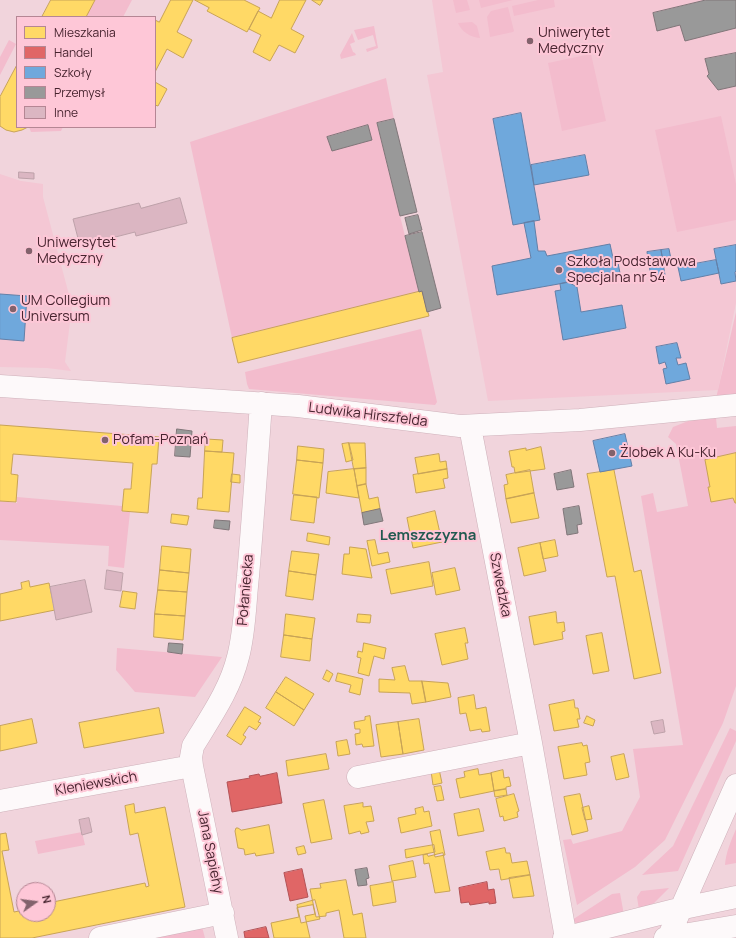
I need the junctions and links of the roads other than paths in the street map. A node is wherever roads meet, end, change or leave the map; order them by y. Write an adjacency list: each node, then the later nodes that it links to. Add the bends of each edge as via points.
1 (0, 386): 2 (street, Ludwika Hirszfelda)
2 (261, 403): 4 (street, Ludwika Hirszfelda); 6 (street, Połaniecka, via 254,507 238,657 222,698 193,746)
3 (736, 405): 4 (street, Ludwika Hirszfelda, via 580,420)
4 (470, 426): 5 (street, Szwedzka)
5 (531, 743): 7 (street); 17 (street, Szwedzka)
6 (192, 766): 9 (street, Kleniewskich); 13 (street, Jana Sapiehy)
7 (358, 777)
8 (736, 785): 12 (street)
9 (0, 801)
10 (736, 897): 12 (street)
11 (736, 906): 14 (street)
12 (679, 909): 17 (street); 18 (street)
13 (223, 914): 15 (street); 16 (street, Jana Sapiehy)
14 (728, 930): 18 (street)
15 (100, 938)
16 (227, 938)
17 (565, 938)
18 (667, 938)

